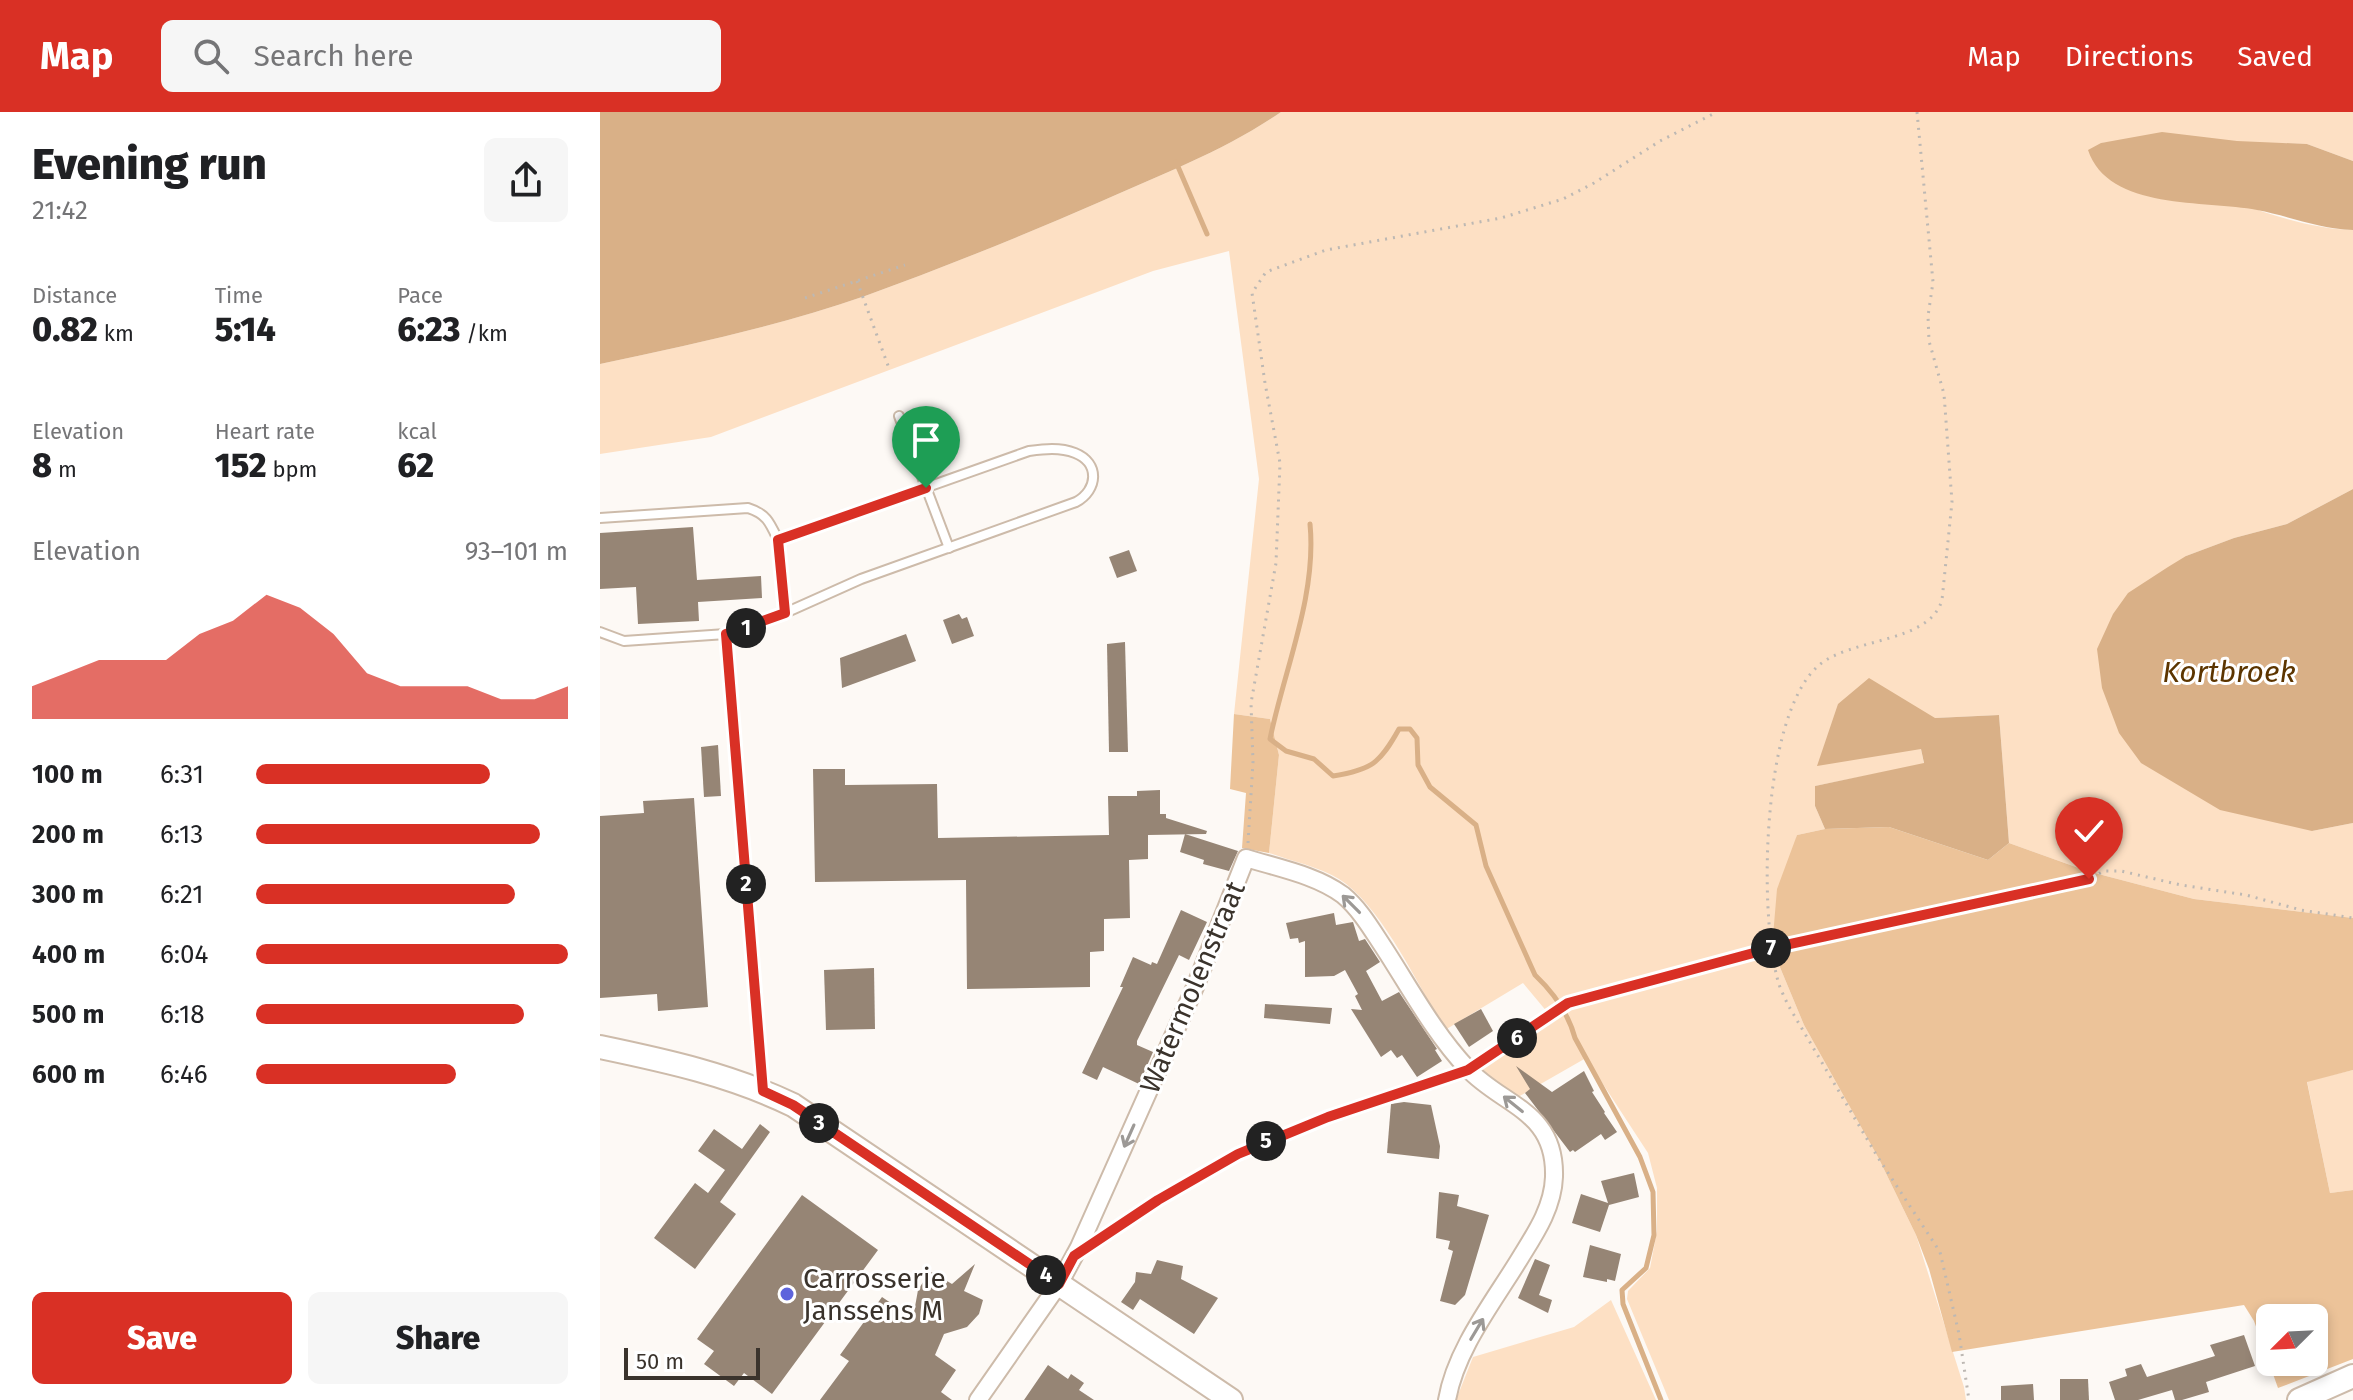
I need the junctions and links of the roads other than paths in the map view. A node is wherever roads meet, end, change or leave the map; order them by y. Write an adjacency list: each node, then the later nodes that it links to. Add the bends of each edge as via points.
1 (899, 416): 2 (lane)
2 (926, 488): 4 (lane); 5 (lane); 5 (lane, via 1043,449 1072,452 1092,467 1095,476 1086,496)
3 (600, 518): 4 (lane, via 748,508 768,519)
4 (778, 540): 6 (lane)
5 (949, 548): 6 (lane)
6 (785, 613): 8 (lane)
7 (600, 632): 8 (lane, via 624,641)
8 (726, 634): 10 (lane)
9 (600, 1047): 10 (main road, via 694,1067)
10 (763, 1091): 11 (main road, via 793,1105)
11 (1059, 1284): 13 (street, Watermolenstraat); 14 (main road); 15 (street, Watermolenstraat, one-way to 11, via 1468,1344 1549,1205 1554,1177 1551,1148 1539,1126 1468,1070 1345,897 1321,882 1246,858 1195,987)
12 (2353, 1376): 16 (main road)
13 (978, 1400)
14 (1231, 1400)
15 (1447, 1400)
16 (2299, 1400)

